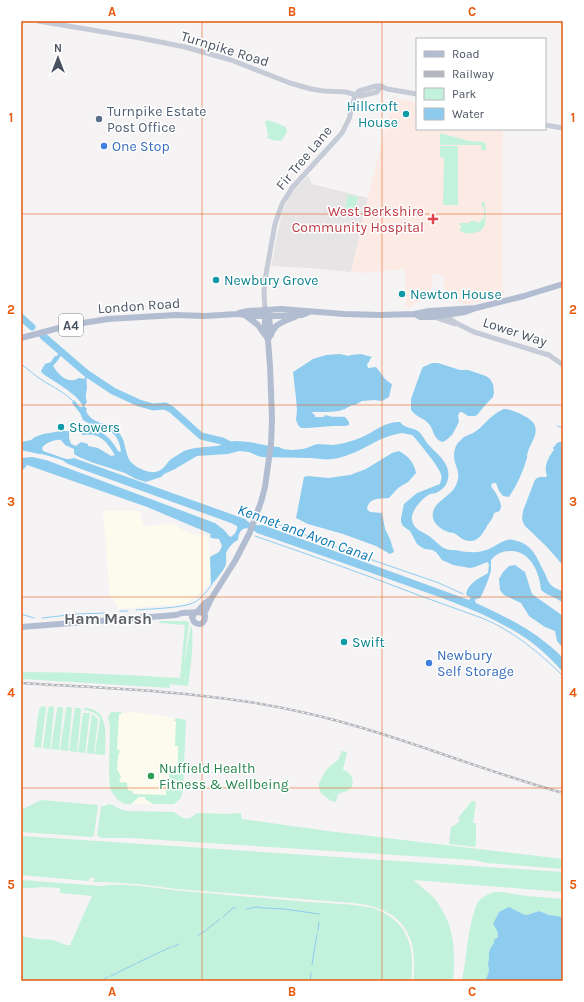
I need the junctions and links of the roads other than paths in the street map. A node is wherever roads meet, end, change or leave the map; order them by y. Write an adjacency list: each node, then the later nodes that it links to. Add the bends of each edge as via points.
1 (38, 21): 3 (street, Turnpike Road, via 185,47 305,88)
2 (416, 94): 3 (street, Turnpike Road, via 381,86 377,92)
3 (355, 95): 11 (street, Fir Tree Lane, via 349,119 342,133 292,188 282,204 275,224 266,274)
4 (546, 124): 5 (street)
5 (563, 128)
6 (563, 284): 7 (main road, London Road / A4)
7 (476, 308): 9 (main road, London Road / A4); 12 (main road, London Road / A4)
8 (309, 312): 11 (main road, London Road / A4, via 282,309); 12 (main road, London Road / A4, via 359,315 421,312); 14 (main road, London Road / A4)
9 (460, 313): 15 (main road, London Road / A4); 16 (street, via 457,318)
10 (237, 314): 11 (main road, London Road / A4, via 248,311); 13 (main road, London Road / A4); 18 (main road, London Road / A4, via 108,319 74,324)
11 (266, 314): 13 (main road, London Road / A4); 14 (main road, London Road / A4); 17 (main road)
12 (432, 314): 15 (main road, London Road / A4); 16 (street, Lower Way)
13 (245, 315): 17 (main road)
14 (302, 315): 17 (main road, via 281,322)
15 (444, 315): 16 (street, Lower Way)
16 (458, 324): 19 (street, Lower Way, via 474,332 542,352)
17 (269, 337): 20 (main road, via 272,419 265,487 250,532 235,562)
18 (21, 338)
19 (563, 365)
20 (211, 599): 21 (main road); 22 (main road)
21 (195, 614): 22 (main road); 22 (main road, via 194,622 202,624); 23 (main road)
22 (204, 614)
23 (21, 627)

